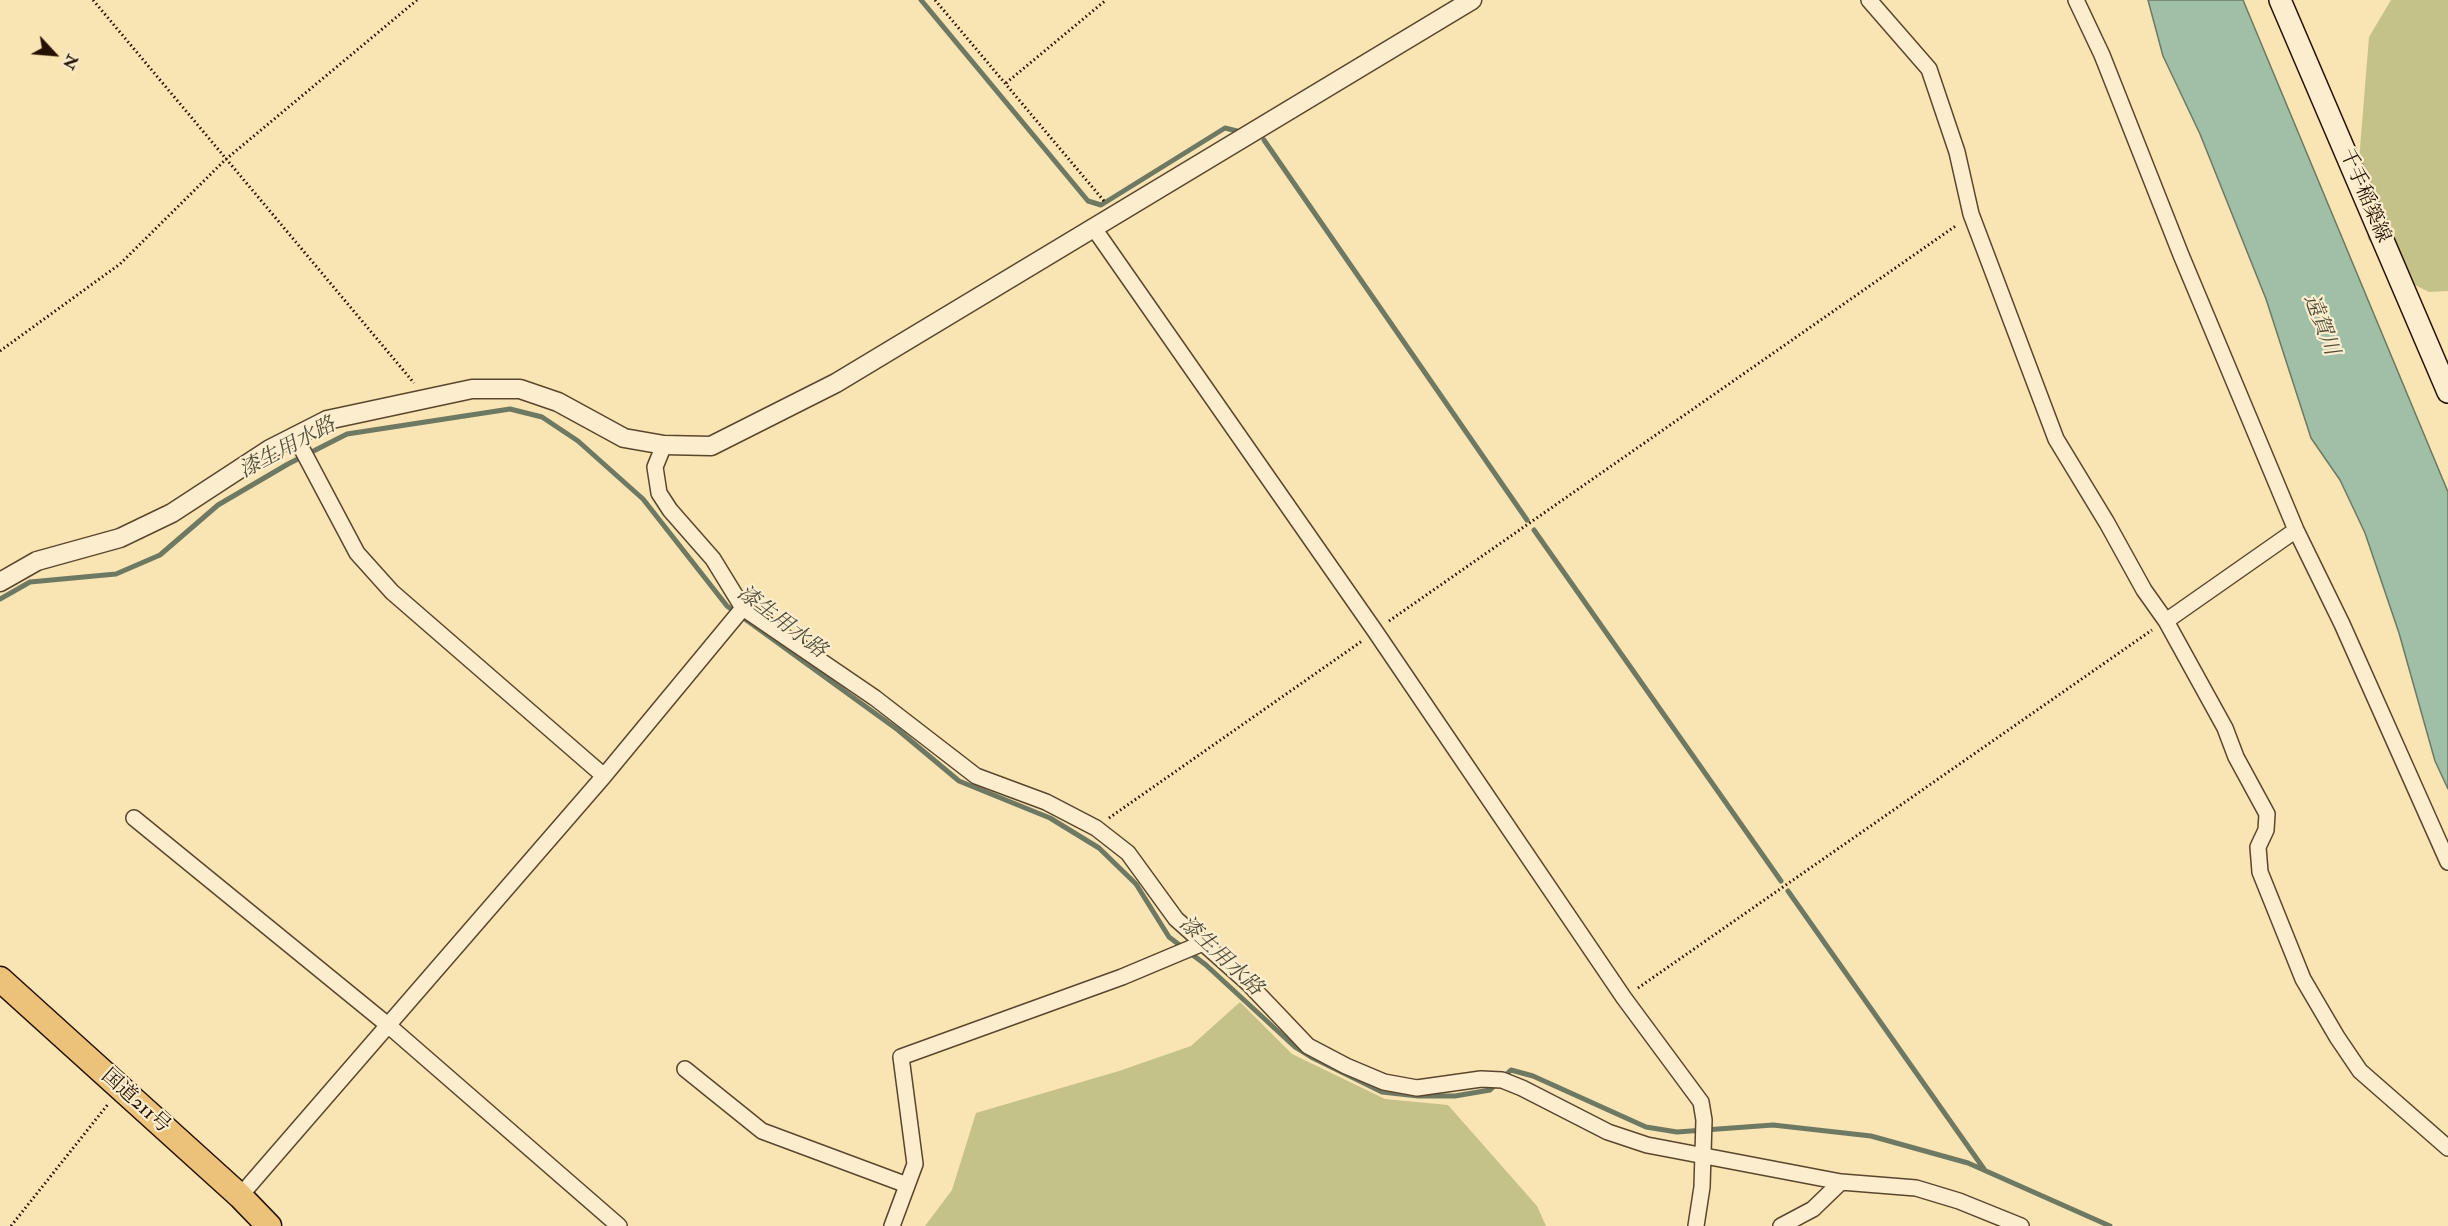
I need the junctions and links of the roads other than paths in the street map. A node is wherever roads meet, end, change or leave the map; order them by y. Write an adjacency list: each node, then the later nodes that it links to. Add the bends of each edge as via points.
1 (1472, 0): 5 (street)
2 (1869, 0): 12 (street, via 1929,69 1957,152 1971,214 2056,439)
3 (2076, 0): 9 (street)
4 (2280, 0): 6 (main road, 千手稲築線)
5 (1093, 227): 8 (street, via 836,382 711,446); 21 (street, via 1375,631 1624,998 1701,1102)
6 (2448, 392)
7 (295, 436): 8 (street, via 327,420 472,389 520,389 558,402 624,438); 10 (street, via 172,513 120,538 37,561); 13 (street, via 357,553 392,592)
8 (664, 445): 11 (street, via 655,467 658,493 713,559)
9 (2296, 530): 12 (street); 15 (street)
10 (0, 582)
11 (743, 608): 13 (street); 16 (street, via 875,698 976,776 1046,802 1096,828 1128,853 1176,919)
12 (2166, 621): 20 (street, via 2267,814 2266,830 2258,848 2260,872 2303,979 2360,1071)
13 (604, 776): 18 (street)
14 (134, 818): 18 (street)
15 (2448, 862)
16 (1203, 943): 21 (street, via 1308,1046 1346,1066 1384,1082 1417,1088 1502,1080 1608,1132 1647,1145); 23 (street, via 901,1058 915,1164)
17 (0, 979): 24 (highway, 国道211号)
18 (389, 1026): 24 (street); 26 (street)
19 (685, 1069): 23 (street, via 762,1131)
20 (2448, 1148)
21 (1703, 1156): 22 (street); 28 (street)
22 (1841, 1182): 29 (street, via 1813,1209); 30 (street, via 1916,1188)
23 (907, 1185): 27 (street)
24 (240, 1196): 25 (highway, 国道211号)
25 (269, 1226)
26 (619, 1226)
27 (892, 1226)
28 (1696, 1226)
29 (1781, 1226)
30 (2021, 1226)

